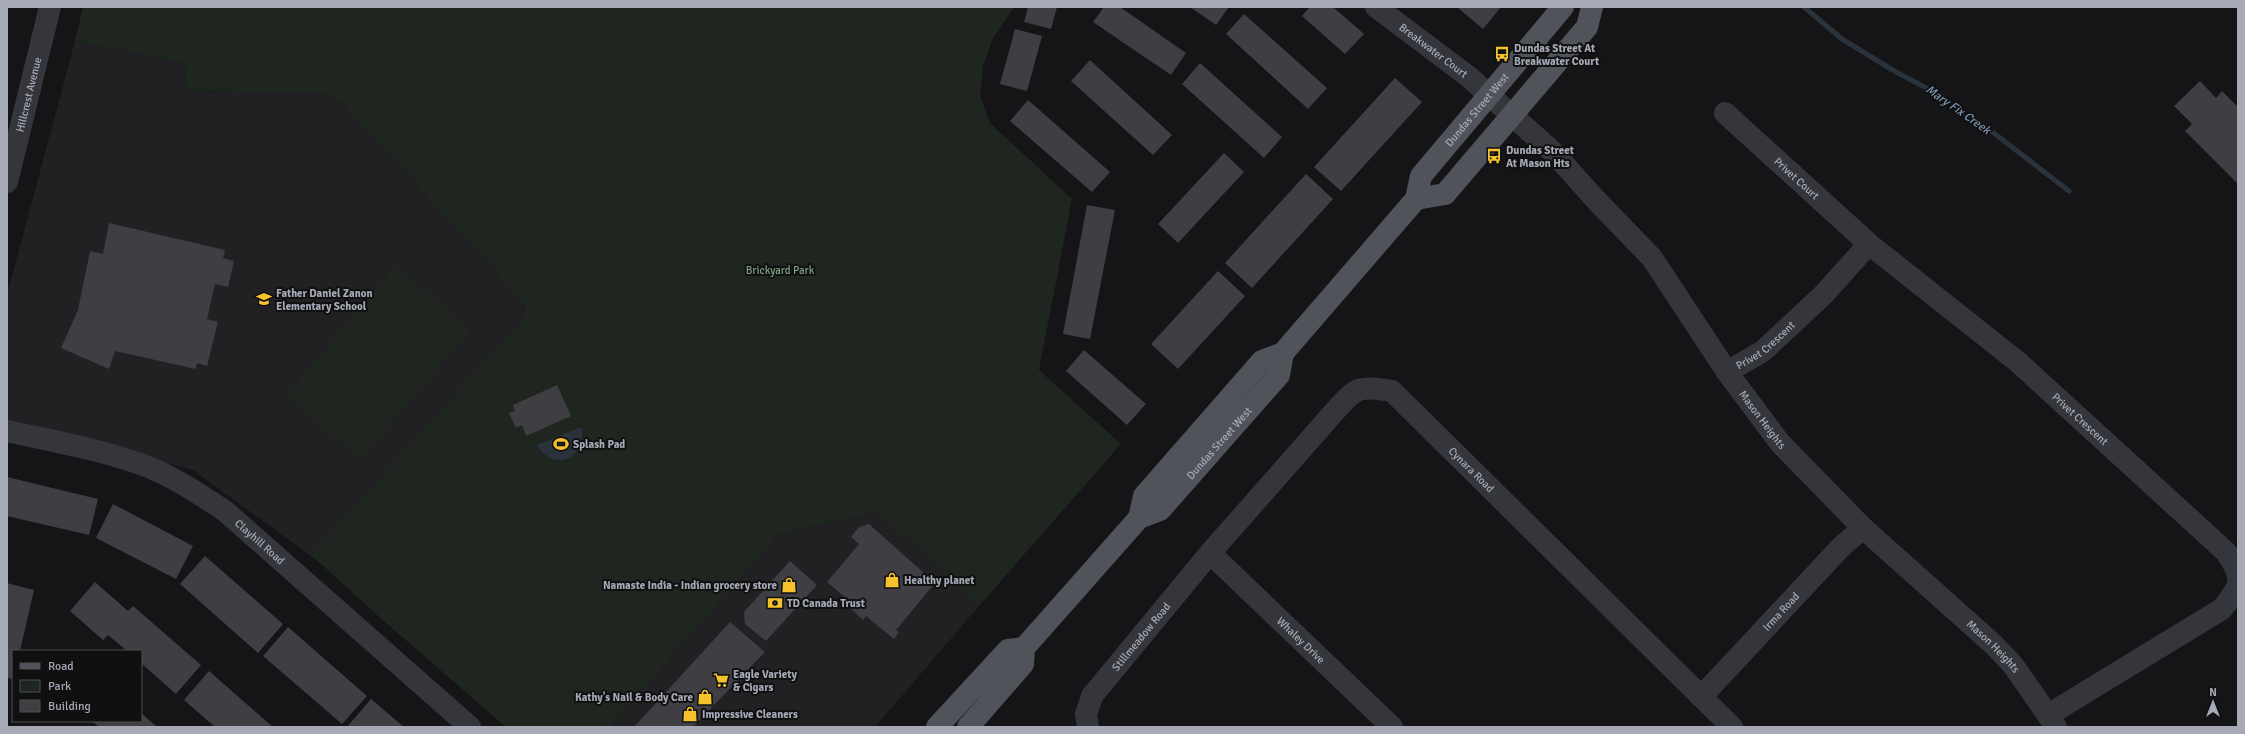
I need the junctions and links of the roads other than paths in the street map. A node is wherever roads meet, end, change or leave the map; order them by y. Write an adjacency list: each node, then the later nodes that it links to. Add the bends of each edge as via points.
1 (50, 7): 8 (street, Hillcrest Avenue)
2 (1376, 7): 5 (street, Breakwater Court, via 1439,53)
3 (1563, 7): 5 (main road, Dundas Street West)
4 (1592, 7): 7 (main road, via 1587,27)
5 (1489, 95): 7 (street, Mason Heights); 9 (main road, Dundas Street West, via 1421,176)
6 (1725, 113): 10 (street, Privet Court)
7 (1512, 115): 9 (main road, via 1445,194); 11 (street, Mason Heights, via 1553,152 1652,258)
8 (7, 182)
9 (1416, 199): 15 (main road, Dundas Street West, via 1283,353 1279,375 1160,510 1139,518)
10 (1868, 244): 11 (street, Privet Crescent, via 1823,295 1762,351); 17 (street, Privet Crescent, via 2018,362 2226,552 2238,570 2238,587 2222,610)
11 (1727, 372): 13 (street, Mason Heights, via 1780,443)
12 (7, 431): 18 (street, Clayhill Road, via 96,451 144,465 189,486 225,511 253,535)
13 (1863, 528): 16 (street, Irma Road, via 1842,547); 17 (street, Mason Heights, via 1993,644 2013,665)
14 (1210, 553): 16 (street, Cynara Road, via 1353,392 1366,387 1392,391); 21 (street, Stillmeadow Road, via 1092,696 1086,714); 22 (street, Whaley Drive)
15 (1024, 648): 19 (main road, via 1008,650); 20 (main road, via 1023,664)
16 (1701, 697): 23 (street, Cynara Road)
17 (2052, 721)
18 (470, 727)
19 (937, 727)
20 (968, 727)
21 (1088, 727)
22 (1392, 727)
23 (1732, 727)

